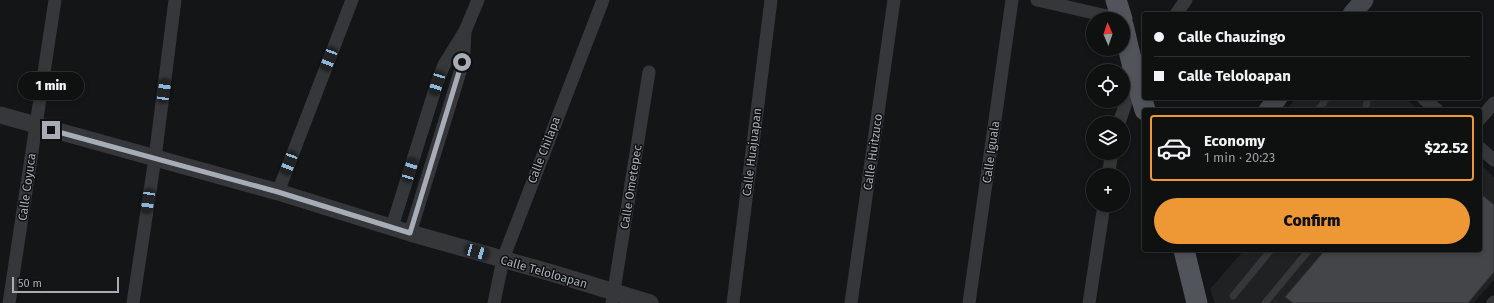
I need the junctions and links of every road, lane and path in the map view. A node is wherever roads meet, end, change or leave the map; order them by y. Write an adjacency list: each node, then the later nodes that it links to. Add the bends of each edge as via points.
1 (55, 0): 30 (street, Calle Coyuca)
2 (175, 0): 32 (street)
3 (352, 0): 34 (street)
4 (478, 0): 17 (street)
5 (603, 0): 41 (street, Calle Chilapa)
6 (772, 0): 49 (street, Calle Huajuapan)
7 (894, 0): 50 (street, Calle Huitzuco)
8 (1012, 0): 51 (street, Calle Iguala)
9 (1037, 0): 13 (street)
10 (1116, 0): 14 (main road)
11 (1186, 0): 15 (street)
12 (1364, 0): 16 (main road)
13 (1090, 12)
14 (1119, 12)
15 (1177, 12)
16 (1354, 12)
17 (465, 31): 36 (street, via 444,65 437,83); 37 (street, via 460,72)
18 (1130, 43): 19 (main road)
19 (1140, 69): 21 (main road); 28 (street)
20 (649, 72): 43 (street, Calle Ometepec)
21 (1142, 85)
22 (1276, 100): 25 (main road)
23 (1425, 100): 26 (street)
24 (1494, 103): 29 (street)
25 (1270, 108)
26 (1435, 108)
27 (0, 115): 30 (street, Calle Teloloapan)
28 (1122, 116)
29 (1482, 117)
30 (36, 126): 32 (street, Calle Teloloapan); 45 (street, Calle Coyuca)
31 (1482, 150): 33 (street)
32 (155, 158): 34 (street, Calle Teloloapan); 46 (street)
33 (1494, 160)
34 (278, 192): 36 (street, Calle Teloloapan)
35 (1103, 212): 52 (street)
36 (392, 227): 37 (street, Calle Teloloapan)
37 (410, 233): 41 (street, Calle Teloloapan)
38 (1184, 252): 53 (main road)
39 (1269, 252): 42 (lane)
40 (1307, 252): 44 (lane)
41 (503, 259): 43 (street, Calle Teloloapan); 47 (street, Calle Chilapa)
42 (1233, 296)
43 (613, 298): 48 (street, Calle Teloloapan)
44 (1268, 302)
45 (9, 303)
46 (133, 303)
47 (494, 303)
48 (650, 303)
49 (733, 303)
50 (851, 303)
51 (969, 303)
52 (1089, 303)
53 (1197, 303)

